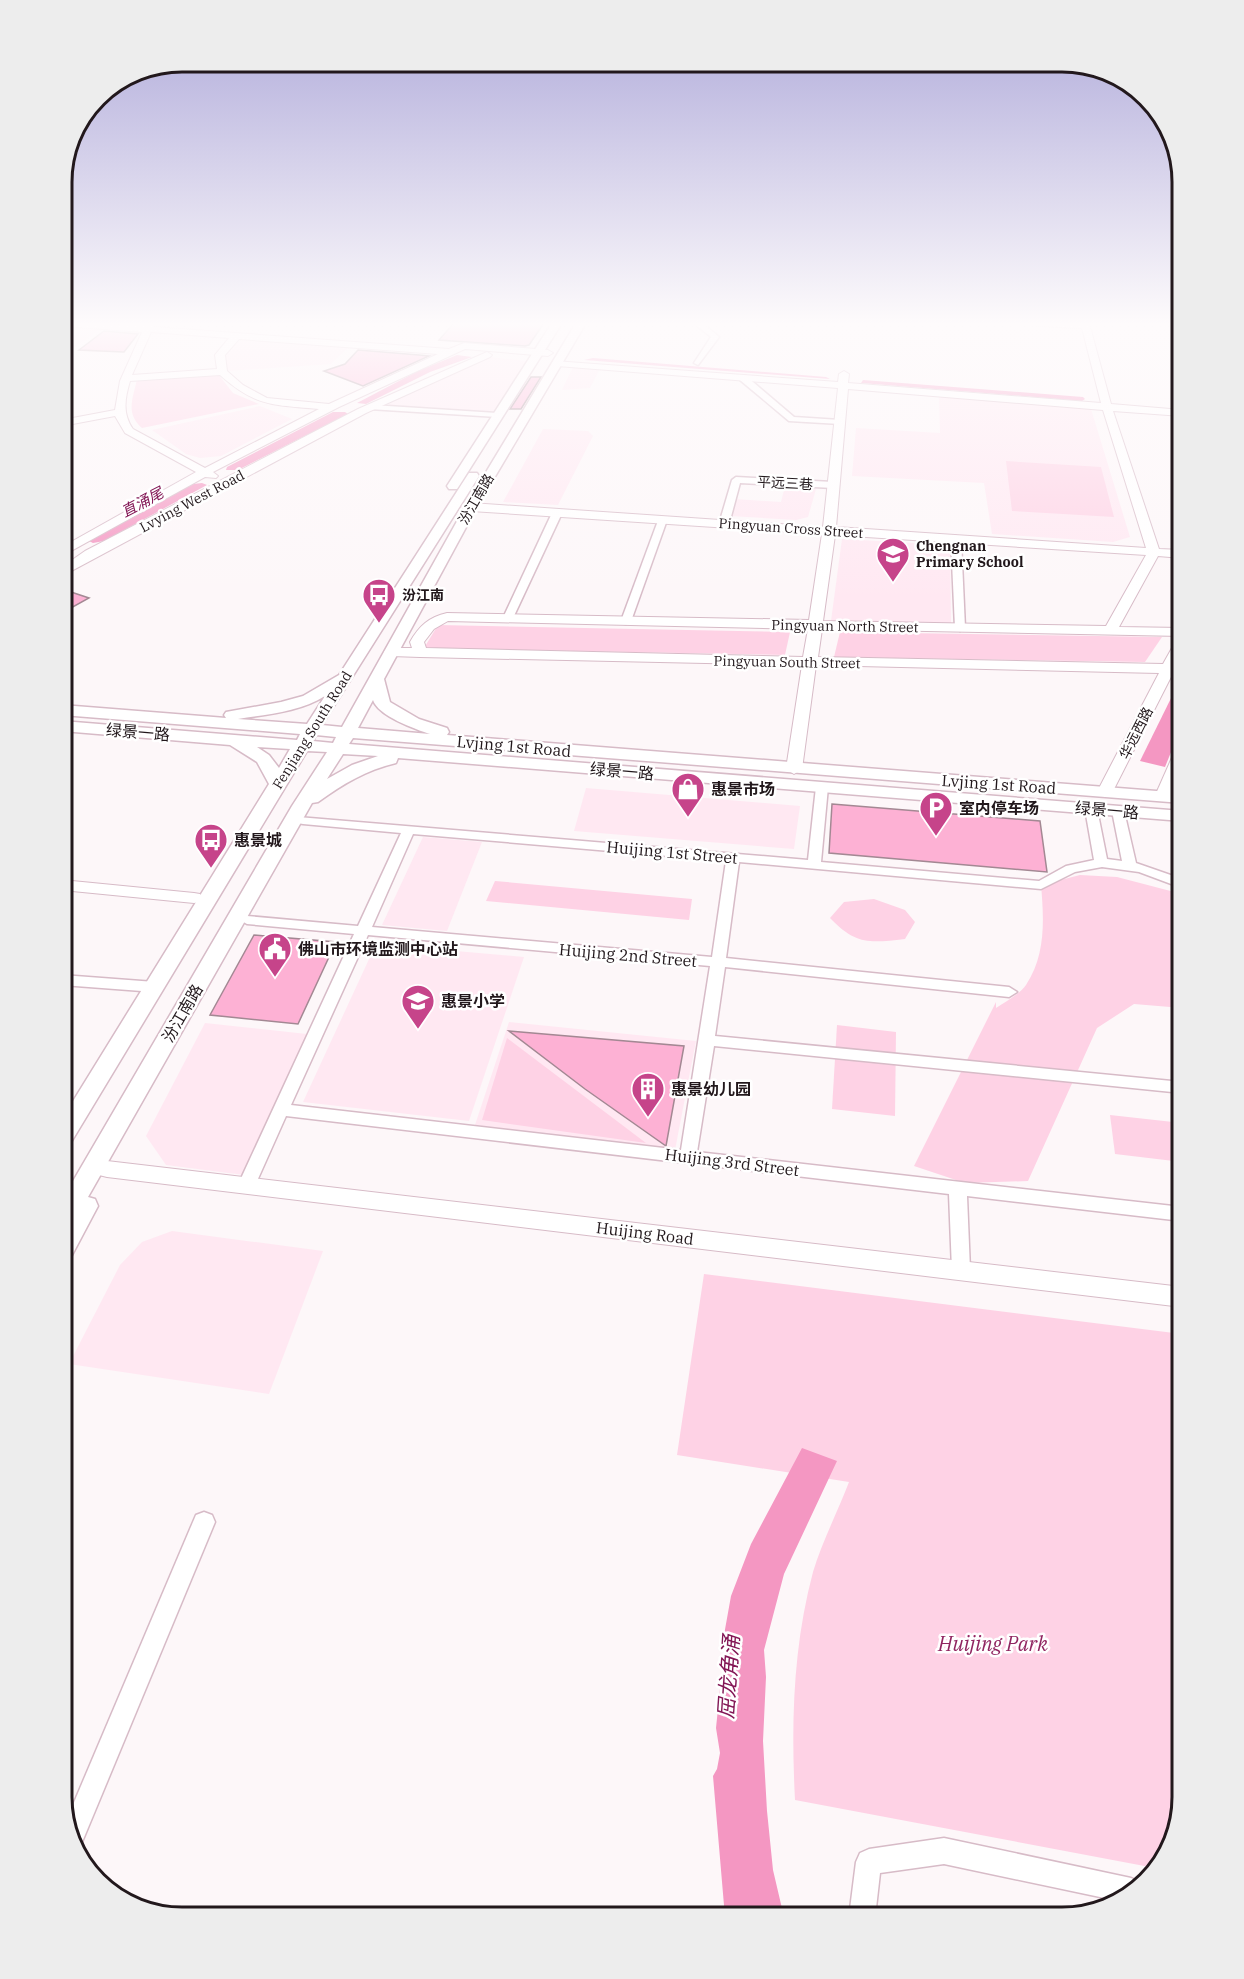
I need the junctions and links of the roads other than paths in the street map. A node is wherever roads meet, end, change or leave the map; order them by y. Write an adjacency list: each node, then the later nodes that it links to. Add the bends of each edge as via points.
1 (102, 415): 11 (street)
2 (121, 415): 13 (street, via 129,431)
3 (315, 415): 13 (street, Lvying West Road)
4 (356, 415): 14 (street, Lvying West Road)
5 (494, 415): 10 (street)
6 (531, 415): 16 (main road, 汾江南路)
7 (788, 415): 12 (street, via 792,419)
8 (841, 415): 12 (street)
9 (1110, 415): 23 (street)
10 (503, 416): 39 (main road, Fenjiang South Road, via 460,485 456,504)
11 (72, 421)
12 (840, 422): 15 (street)
13 (203, 473): 14 (street); 22 (street, Lvying West Road)
14 (228, 482): 25 (street, Lvying West Road)
15 (833, 485): 19 (street, 平远三巷, via 736,480); 20 (street)
16 (478, 508): 17 (street, Pingyuan Cross Street); 27 (main road); 35 (main road, 汾江南路)
17 (557, 513): 18 (street, Pingyuan Cross Street); 29 (street)
18 (662, 520): 19 (street, Pingyuan Cross Street); 30 (street)
19 (724, 524): 20 (street, Pingyuan Cross Street)
20 (829, 531): 21 (street, Pingyuan Cross Street); 31 (street)
21 (956, 539): 23 (street, Pingyuan Cross Street); 32 (street)
22 (74, 540): 25 (street)
23 (1154, 552): 24 (street, Pingyuan Cross Street); 33 (street)
24 (1172, 553)
25 (90, 554): 26 (street, Lvying West Road)
26 (72, 566)
27 (422, 616): 28 (street, Pingyuan North Street); 35 (main road)
28 (447, 617): 29 (street, Pingyuan North Street); 36 (street, via 425,627 417,642)
29 (508, 618): 30 (street, Pingyuan North Street)
30 (626, 621): 31 (street, Pingyuan North Street)
31 (814, 626): 32 (street, Pingyuan North Street); 37 (street)
32 (960, 628): 33 (street, Pingyuan North Street)
33 (1110, 630): 34 (street, Pingyuan North Street)
34 (1172, 632)
35 (400, 648): 36 (street, Pingyuan South Street); 41 (main road)
36 (420, 653): 37 (street, Pingyuan South Street)
37 (810, 663): 38 (street, Pingyuan South Street); 52 (street)
38 (1172, 669)
39 (346, 675): 43 (main road, via 309,699 283,707); 45 (main road, Fenjiang South Road)
40 (1172, 676): 56 (street, 华远西路)
41 (377, 687): 46 (main road); 48 (main road, via 382,704 413,723)
42 (72, 711): 43 (main road, Lvjing 1st Road)
43 (197, 720): 45 (main road, Lvjing 1st Road)
44 (72, 727): 47 (main road, 绿景一路)
45 (311, 729): 46 (main road, Lvjing 1st Road); 49 (main road, Fenjiang South Road)
46 (347, 732): 48 (main road, Lvjing 1st Road); 50 (main road)
47 (226, 740): 49 (main road, 绿景一路); 54 (main road, via 256,752 272,766)
48 (476, 743): 52 (main road, Lvjing 1st Road)
49 (301, 746): 50 (main road, 绿景一路); 54 (main road, Fenjiang South Road)
50 (338, 749): 51 (main road, 绿景一路); 59 (main road)
51 (413, 755): 55 (main road, 绿景一路); 59 (main road, via 371,762 348,772)
52 (794, 769): 56 (main road, Lvjing 1st Road)
53 (1172, 776): 57 (street)
54 (276, 780): 70 (main road, via 258,792); 76 (main road, Fenjiang South Road)
55 (822, 787): 60 (main road, 绿景一路); 66 (street)
56 (1105, 792): 57 (main road, Lvjing 1st Road)
57 (1163, 796): 58 (main road, Lvjing 1st Road)
58 (1172, 797)
59 (307, 807): 63 (street, Huijing 1st Street); 71 (main road); 74 (main road, 汾江南路)
60 (1091, 809): 61 (main road, 绿景一路); 65 (street)
61 (1118, 811): 62 (main road, 绿景一路); 67 (street)
62 (1172, 815)
63 (409, 829): 64 (street, Huijing 1st Street); 72 (street)
64 (733, 857): 66 (street, Huijing 1st Street); 73 (street)
65 (1101, 861): 66 (street, Huijing 1st Street, via 1073,868 1041,885); 67 (street)
66 (814, 864)
67 (1130, 866): 68 (street)
68 (1172, 881)
69 (72, 886): 70 (street)
70 (194, 898): 76 (main road)
71 (247, 920): 72 (street, Huijing 2nd Street); 74 (main road)
72 (363, 931): 73 (street, Huijing 2nd Street); 81 (street)
73 (718, 962): 77 (street, Huijing 2nd Street); 78 (street)
74 (208, 978): 84 (main road); 87 (main road, 汾江南路)
75 (72, 981): 76 (street)
76 (148, 987): 80 (main road); 82 (main road, Fenjiang South Road)
77 (1009, 992)
78 (707, 1041): 79 (street); 83 (street)
79 (1172, 1087)
80 (72, 1100)
81 (281, 1110): 83 (street, Huijing 3rd Street); 85 (street)
82 (72, 1120)
83 (688, 1157): 86 (street, Huijing 3rd Street)
84 (107, 1169): 85 (street, Huijing Road); 89 (main road)
85 (247, 1185): 90 (street, Huijing Road)
86 (958, 1188): 88 (street, Huijing 3rd Street); 90 (street)
87 (72, 1204)
88 (1172, 1213)
89 (72, 1232)
90 (961, 1270): 91 (street, Huijing Road)
91 (1172, 1296)
92 (204, 1522): 93 (street)
93 (76, 1826)
94 (1122, 1889): 95 (street, via 944,1851 869,1862)
95 (863, 1907)

